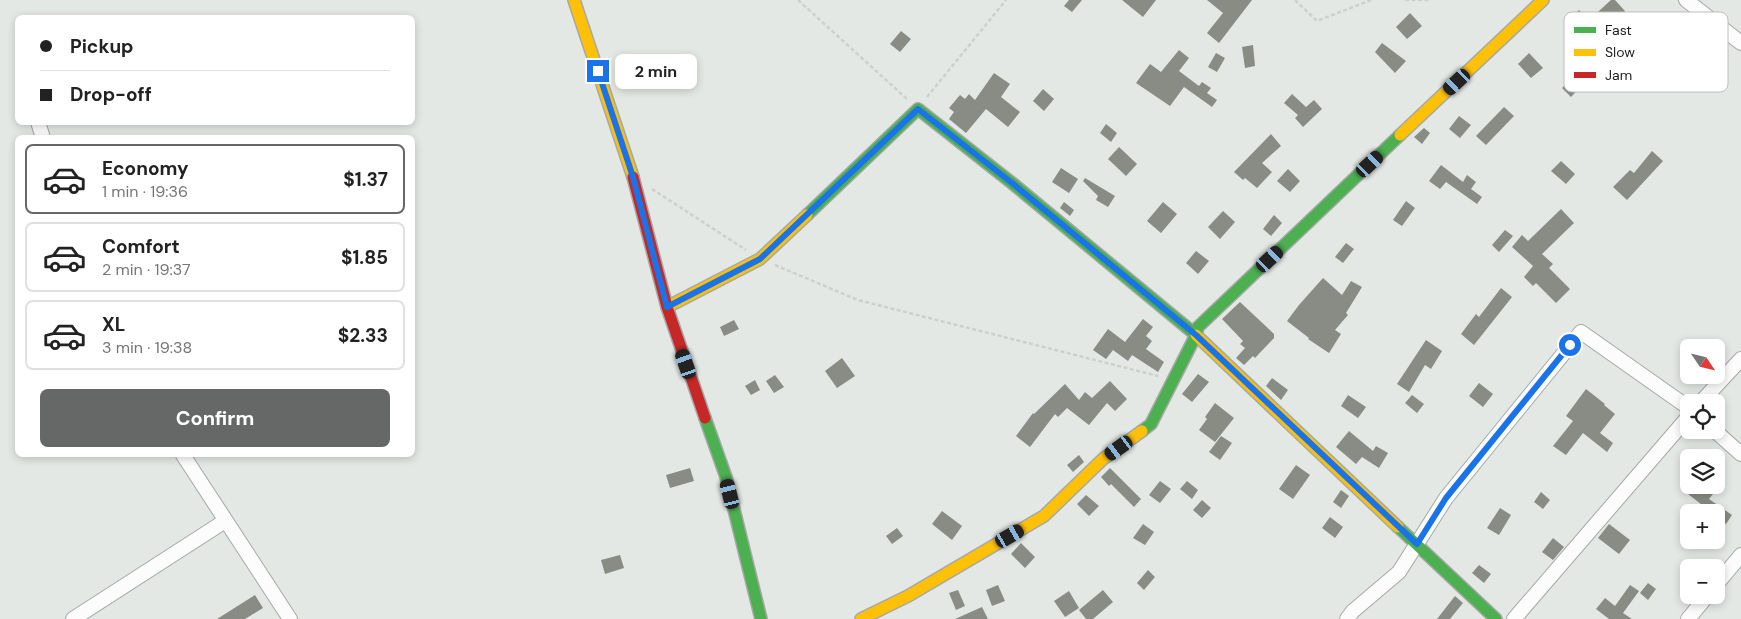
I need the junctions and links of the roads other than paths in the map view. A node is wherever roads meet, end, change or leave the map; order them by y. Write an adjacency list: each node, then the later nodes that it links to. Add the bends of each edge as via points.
1 (574, 0): 7 (street, via 633,177)
2 (1544, 0): 8 (street, via 1198,327)
3 (1686, 0): 4 (street)
4 (1701, 12)
5 (1728, 33): 6 (street)
6 (1741, 43)
7 (667, 307): 8 (street, via 760,259 918,109); 23 (street, via 726,476)
8 (1196, 335): 17 (street); 24 (street, via 1151,424 1103,459 1044,516 908,596)
9 (1741, 359): 10 (street)
10 (1708, 394)
11 (1680, 402): 17 (street, via 1581,332 1446,498)
12 (1680, 426): 27 (street)
13 (1724, 439): 14 (street)
14 (1741, 454)
15 (184, 457): 16 (street)
16 (225, 521): 21 (street); 22 (street)
17 (1417, 544): 25 (street, via 1399,572); 26 (street)
18 (1741, 555): 19 (street)
19 (1725, 574)
20 (1700, 604): 28 (street)
21 (73, 619)
22 (290, 619)
23 (761, 619)
24 (861, 619)
25 (1347, 619)
26 (1496, 619)
27 (1514, 619)
28 (1688, 619)

